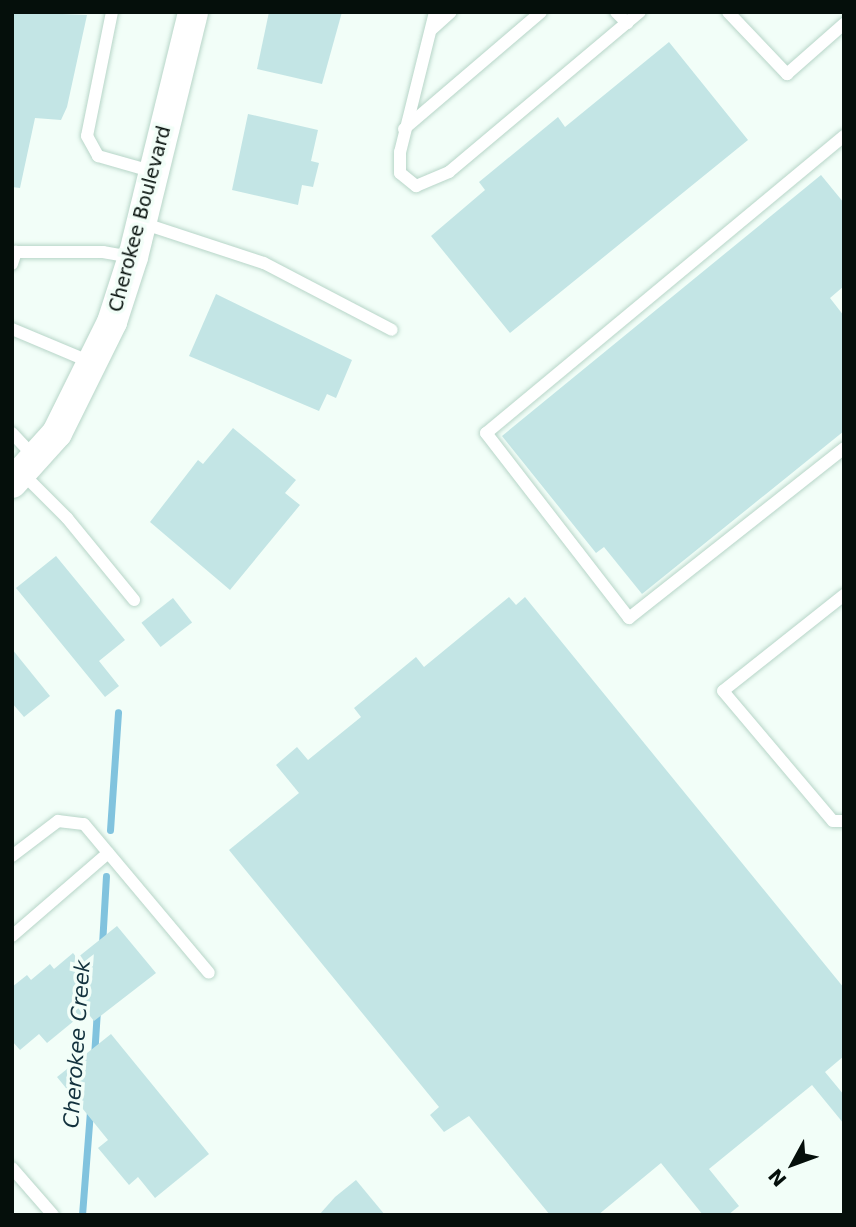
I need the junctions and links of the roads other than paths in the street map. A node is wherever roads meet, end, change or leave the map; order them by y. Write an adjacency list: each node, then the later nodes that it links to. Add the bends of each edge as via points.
1 (112, 12): 14 (lane, via 87,136 98,156)
2 (193, 12): 14 (street, Cherokee Boulevard)
3 (435, 12): 11 (lane)
4 (451, 12): 11 (lane)
5 (541, 12): 12 (lane)
6 (616, 12): 9 (lane)
7 (640, 12): 9 (lane)
8 (729, 12): 10 (lane, via 787,74)
9 (627, 23): 12 (lane, via 449,172 426,185 406,182 400,173)
10 (844, 24)
11 (431, 29): 12 (lane)
12 (404, 129)
13 (844, 136): 22 (lane, via 486,433 629,618)
14 (154, 172): 15 (street, Cherokee Boulevard)
15 (141, 223): 16 (street, Cherokee Boulevard); 19 (lane, via 264,263)
16 (133, 257): 17 (lane, via 103,251 16,252); 20 (street, Cherokee Boulevard)
17 (12, 264)
18 (12, 329): 20 (lane)
19 (392, 330)
20 (93, 363): 23 (street, Cherokee Boulevard, via 57,433)
21 (12, 433): 23 (lane)
22 (844, 448)
23 (23, 471): 25 (lane)
24 (844, 595): 26 (lane, via 723,691 833,821)
25 (134, 600)
26 (844, 821)
27 (108, 853): 28 (lane, via 84,824 58,821); 29 (lane); 30 (lane)
28 (12, 856)
29 (12, 936)
30 (209, 973)
31 (12, 1168): 32 (lane)
32 (54, 1215)

